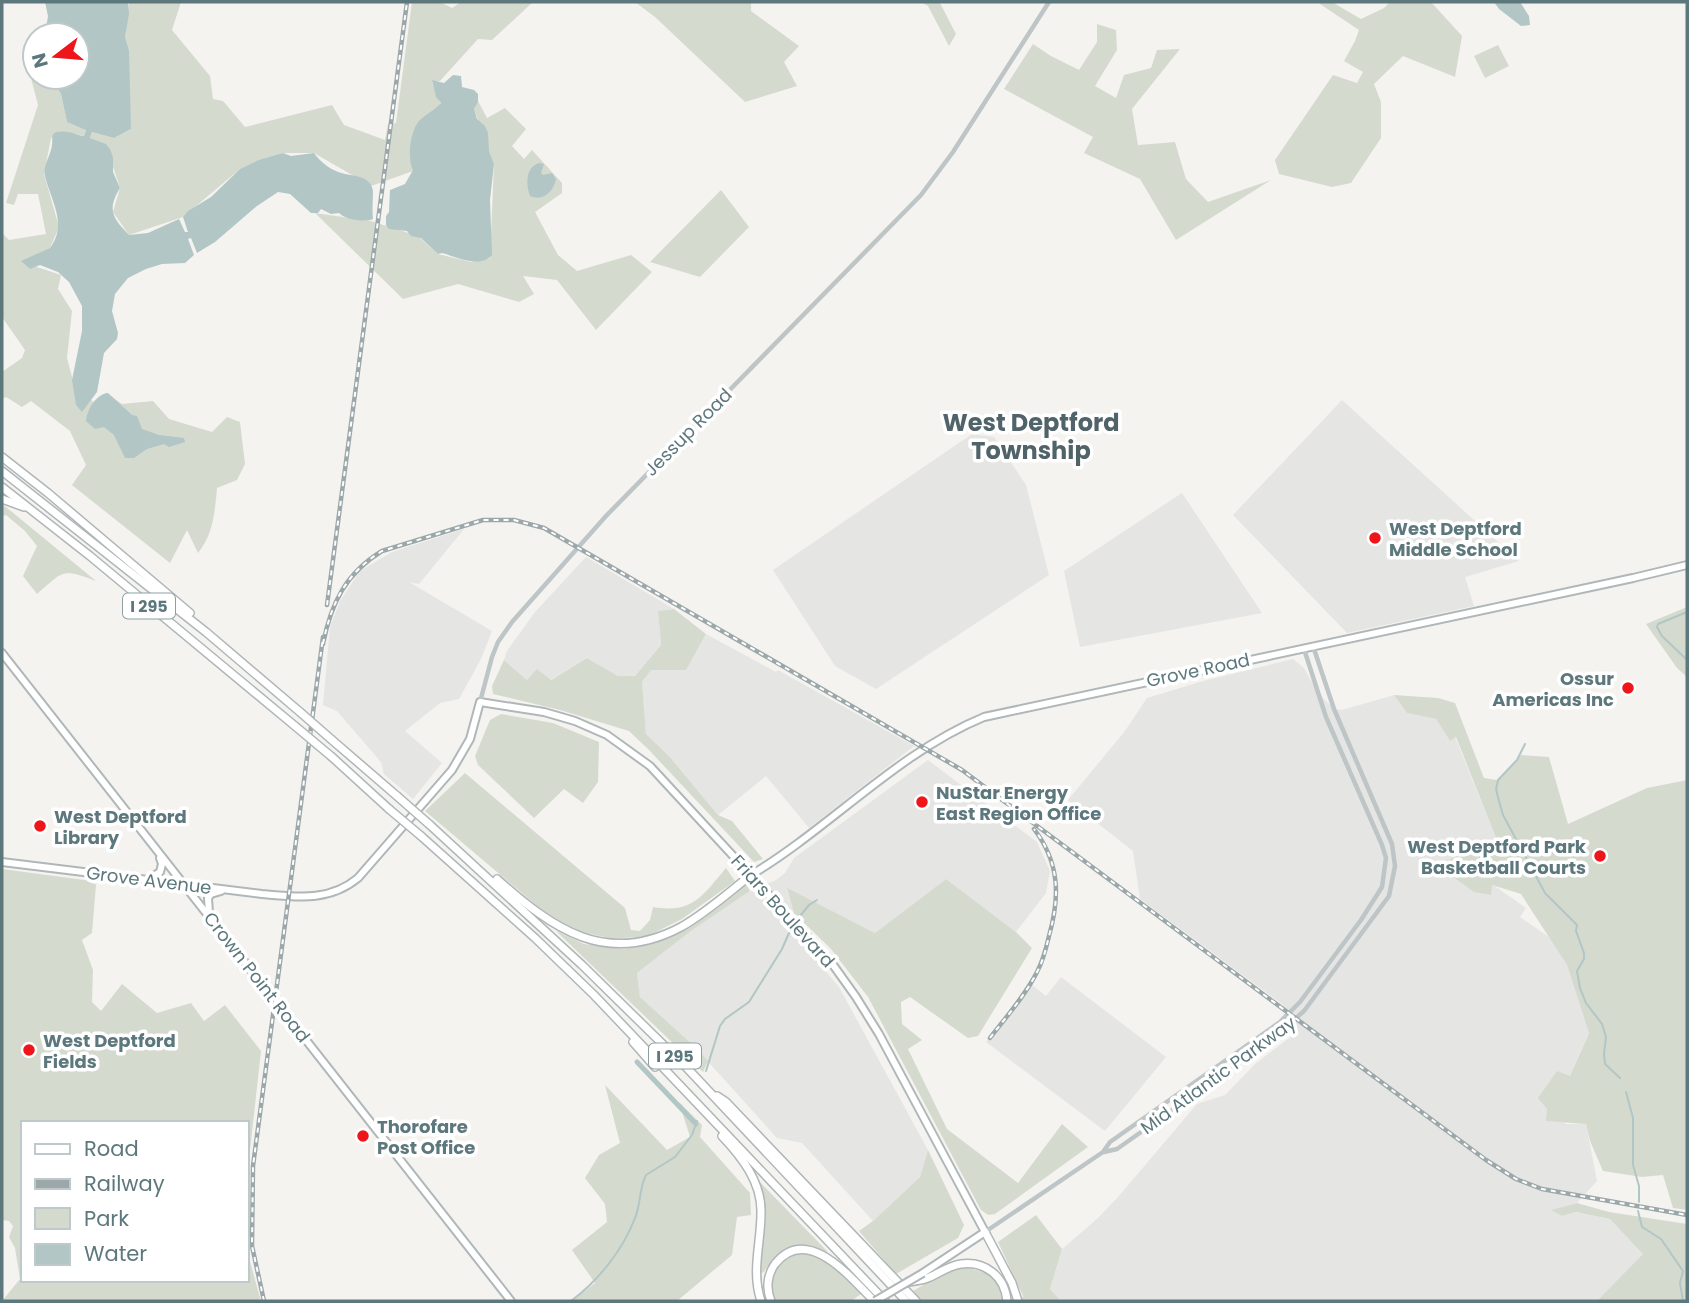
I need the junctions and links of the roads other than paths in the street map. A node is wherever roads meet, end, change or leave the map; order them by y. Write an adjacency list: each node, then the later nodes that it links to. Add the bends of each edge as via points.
1 (1049, 2): 12 (street, Jessup Road, via 921,195 606,516 512,622 498,642)
2 (2, 457): 8 (highway, via 196,617)
3 (2, 471): 8 (highway, I 295)
4 (2, 487): 6 (highway, I 295)
5 (2, 499): 6 (highway)
6 (30, 509): 22 (highway, I 295, bridge, via 332,757 572,973)
7 (1687, 565): 9 (main road, Grove Road)
8 (206, 632): 14 (highway, I 295, bridge)
9 (1312, 646): 10 (main road, Grove Road); 24 (street, Mid Atlantic Parkway, via 1392,844 1395,866 1389,895 1314,1000 1288,1027 1116,1149)
10 (1303, 648): 16 (main road, Grove Road, via 992,714 965,724); 24 (street, Mid Atlantic Parkway, via 1326,717 1382,845 1386,858 1382,887 1300,1002 1280,1022 1110,1142)
11 (2, 653): 13 (main road, Crown Point Road)
12 (480, 702): 16 (main road, Friars Boulevard, via 560,716 629,749); 17 (main road, Jessup Road, via 470,739 452,770)
13 (155, 847): 18 (main road, via 162,869); 19 (main road, Crown Point Road)
14 (468, 859): 16 (highway, via 562,929 596,942 620,944 645,941 684,925); 23 (highway, I 295)
15 (2, 862): 18 (main road, Grove Avenue)
16 (751, 875): 25 (main road, Friars Boulevard, via 831,962 869,1015)
17 (358, 878): 20 (main road, Grove Avenue, via 333,893 315,897)
18 (148, 880): 19 (main road, Grove Avenue)
19 (184, 884): 20 (main road, Grove Avenue); 21 (main road, Crown Point Road)
20 (223, 890): 21 (main road, via 208,898)
21 (211, 919): 28 (main road, Crown Point Road)
22 (618, 1022): 29 (highway, via 748,1169 761,1202 755,1280); 32 (highway, I 295)
23 (709, 1092): 33 (highway, I 295); 34 (highway, via 726,1102)
24 (1104, 1152): 25 (street, Mid Atlantic Parkway)
25 (985, 1232): 26 (main road, Mid Atlantic Parkway); 36 (highway)
26 (924, 1276): 27 (highway, bridge); 35 (highway, via 961,1264 983,1266 999,1278)
27 (907, 1282): 31 (main road, bridge)
28 (511, 1301)
29 (761, 1301)
30 (771, 1301): 31 (highway, via 771,1269 779,1259 799,1250 830,1259)
31 (875, 1301)
32 (885, 1301)
33 (906, 1301)
34 (916, 1301)
35 (1007, 1301)
36 (1018, 1301)

